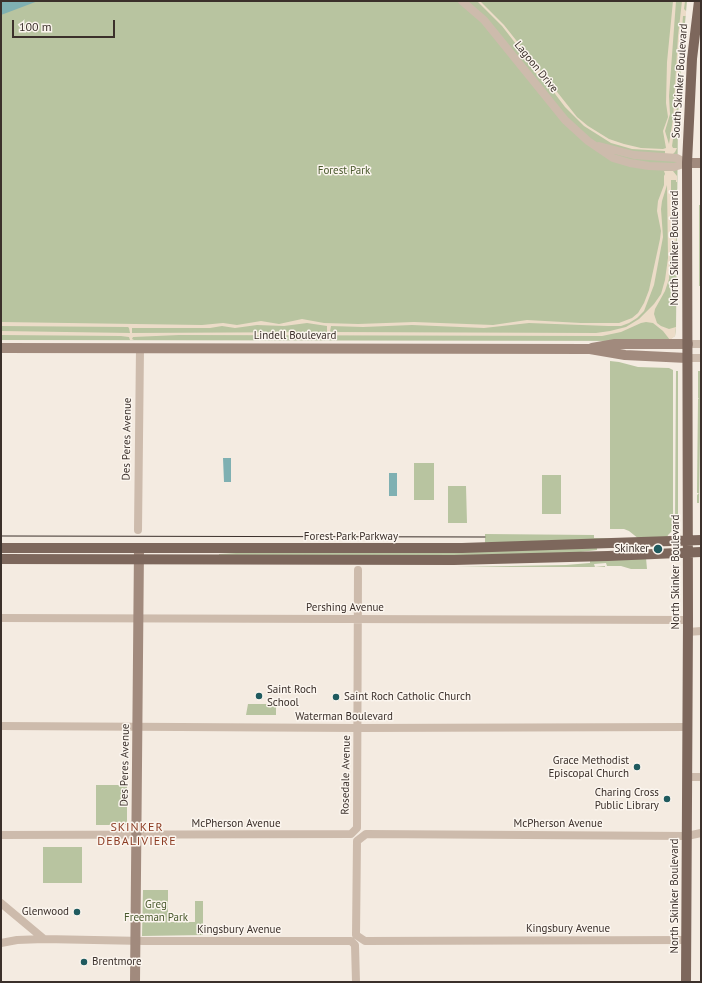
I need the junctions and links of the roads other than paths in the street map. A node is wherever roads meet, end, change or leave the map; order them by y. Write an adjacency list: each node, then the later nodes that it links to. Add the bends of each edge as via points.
1 (462, 1): 3 (street, Lagoon Drive, via 484,20 580,135 614,158 639,165 674,167)
2 (699, 2): 3 (main road, South Skinker Boulevard, via 692,59)
3 (687, 163): 4 (main road); 5 (main road, North Skinker Boulevard)
4 (701, 163)
5 (688, 344): 6 (street); 9 (main road, Lindell Boulevard, via 615,344); 10 (main road, North Skinker Boulevard)
6 (701, 344)
7 (1, 348): 8 (main road, Lindell Boulevard)
8 (140, 348): 9 (main road, Lindell Boulevard); 12 (street, Des Peres Avenue)
9 (590, 349): 10 (main road, Lindell Boulevard, via 626,355)
10 (687, 358): 11 (street); 13 (main road, North Skinker Boulevard)
11 (701, 358)
12 (138, 530)
13 (688, 540): 14 (main road, Forest Park Parkway); 16 (main road, Forest Park Parkway, via 462,548); 17 (main road, North Skinker Boulevard)
14 (701, 540)
15 (1, 548): 16 (main road, Forest Park Parkway)
16 (139, 548): 20 (main road, Des Peres Avenue)
17 (688, 552): 18 (main road, Forest Park Parkway); 20 (main road, Forest Park Parkway, via 454,560); 25 (main road, North Skinker Boulevard)
18 (701, 552)
19 (1, 559): 20 (main road, Forest Park Parkway)
20 (139, 559): 23 (main road, Des Peres Avenue)
21 (358, 570): 24 (street, Rosedale Avenue)
22 (1, 618): 23 (street, Pershing Avenue)
23 (138, 618): 24 (street, Pershing Avenue); 29 (main road, Des Peres Avenue)
24 (358, 618): 25 (street, Pershing Avenue); 31 (street, Rosedale Avenue)
25 (688, 620): 27 (main road, North Skinker Boulevard)
26 (701, 631): 27 (street)
27 (688, 632): 30 (main road, North Skinker Boulevard)
28 (1, 726): 29 (street, Waterman Boulevard)
29 (137, 727): 31 (street, Waterman Boulevard); 37 (main road, Des Peres Avenue)
30 (688, 727): 31 (street, Waterman Boulevard); 32 (main road, North Skinker Boulevard)
31 (358, 728): 35 (street, Rosedale Avenue, via 357,828)
32 (688, 777): 33 (street); 38 (main road, North Skinker Boulevard)
33 (701, 777)
34 (701, 833): 38 (street, McPherson Avenue)
35 (351, 834): 37 (street, McPherson Avenue)
36 (1, 835): 37 (street, McPherson Avenue)
37 (136, 835): 43 (main road, Des Peres Avenue)
38 (687, 836): 40 (street, McPherson Avenue, via 366,834 357,840); 42 (main road, North Skinker Boulevard)
39 (1, 903): 41 (street)
40 (356, 935): 42 (street, Kingsbury Avenue, via 365,941)
41 (44, 939): 43 (street, Kingsbury Avenue); 44 (street, Kingsbury Avenue)
42 (686, 940): 47 (main road, North Skinker Boulevard)
43 (136, 941): 45 (main road, Des Peres Avenue); 46 (street, Kingsbury Avenue, via 351,941 355,945)
44 (1, 943)
45 (135, 982)
46 (356, 982)
47 (686, 982)

